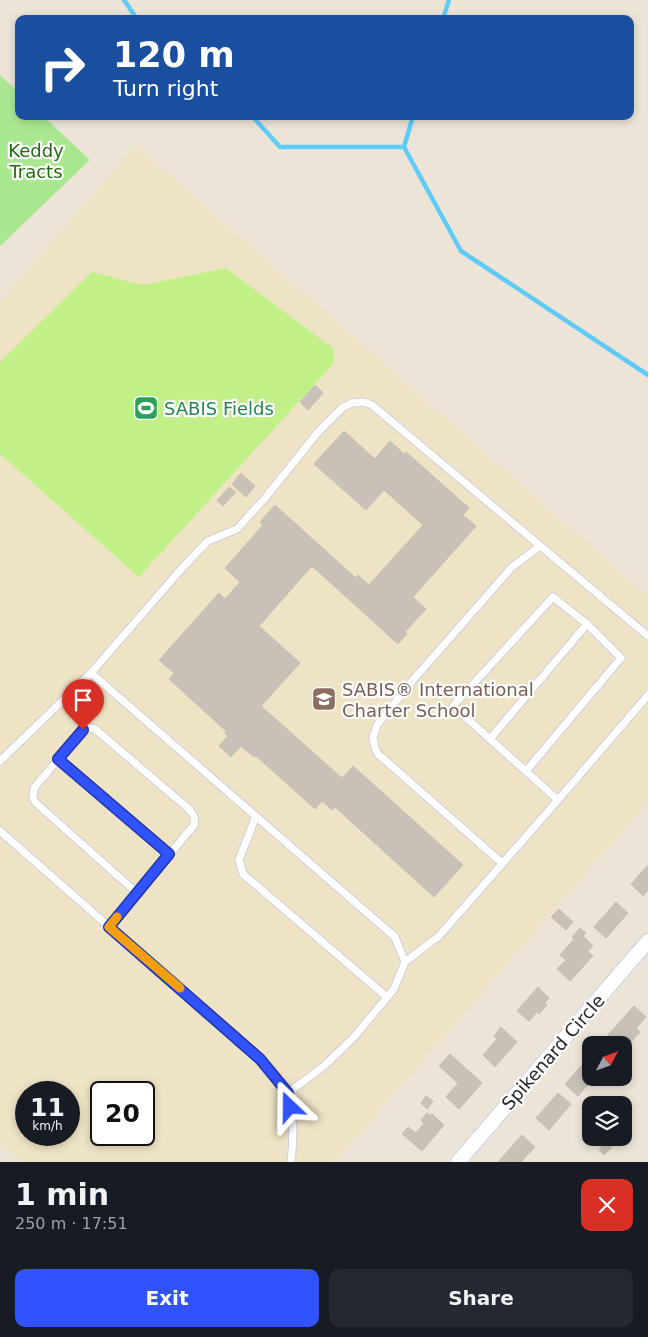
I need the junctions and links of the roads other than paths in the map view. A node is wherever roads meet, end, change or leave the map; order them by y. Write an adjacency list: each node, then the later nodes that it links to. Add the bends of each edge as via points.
1 (540, 546): 3 (lane); 4 (lane, via 372,405 352,403 343,407 319,431 236,529 208,541); 14 (lane, via 512,567 460,626 377,725 373,737 378,754)
2 (587, 624): 6 (lane); 6 (lane, via 553,597 453,706); 9 (lane, via 621,658)
3 (648, 636)
4 (92, 673): 8 (lane); 11 (lane)
5 (648, 695): 10 (lane)
6 (490, 739): 9 (lane)
7 (58, 759): 13 (lane); 13 (lane, via 83,730 92,727 103,735 194,814 194,825); 15 (lane, via 34,788 33,798)
8 (0, 761)
9 (526, 771): 10 (lane)
10 (558, 800): 14 (lane)
11 (256, 816): 18 (lane, via 395,937); 19 (lane, via 239,860 243,874)
12 (0, 831): 16 (lane)
13 (169, 854): 15 (lane)
14 (502, 863): 18 (lane, via 439,936)
15 (137, 893): 16 (lane)
16 (109, 927): 20 (lane, via 260,1059)
17 (648, 941): 22 (street, Spikenard Circle)
18 (405, 962): 19 (lane, via 394,989)
19 (387, 997): 20 (lane, via 354,1037 325,1065)
20 (288, 1093): 21 (lane, via 292,1121)
21 (291, 1162)
22 (458, 1162)

